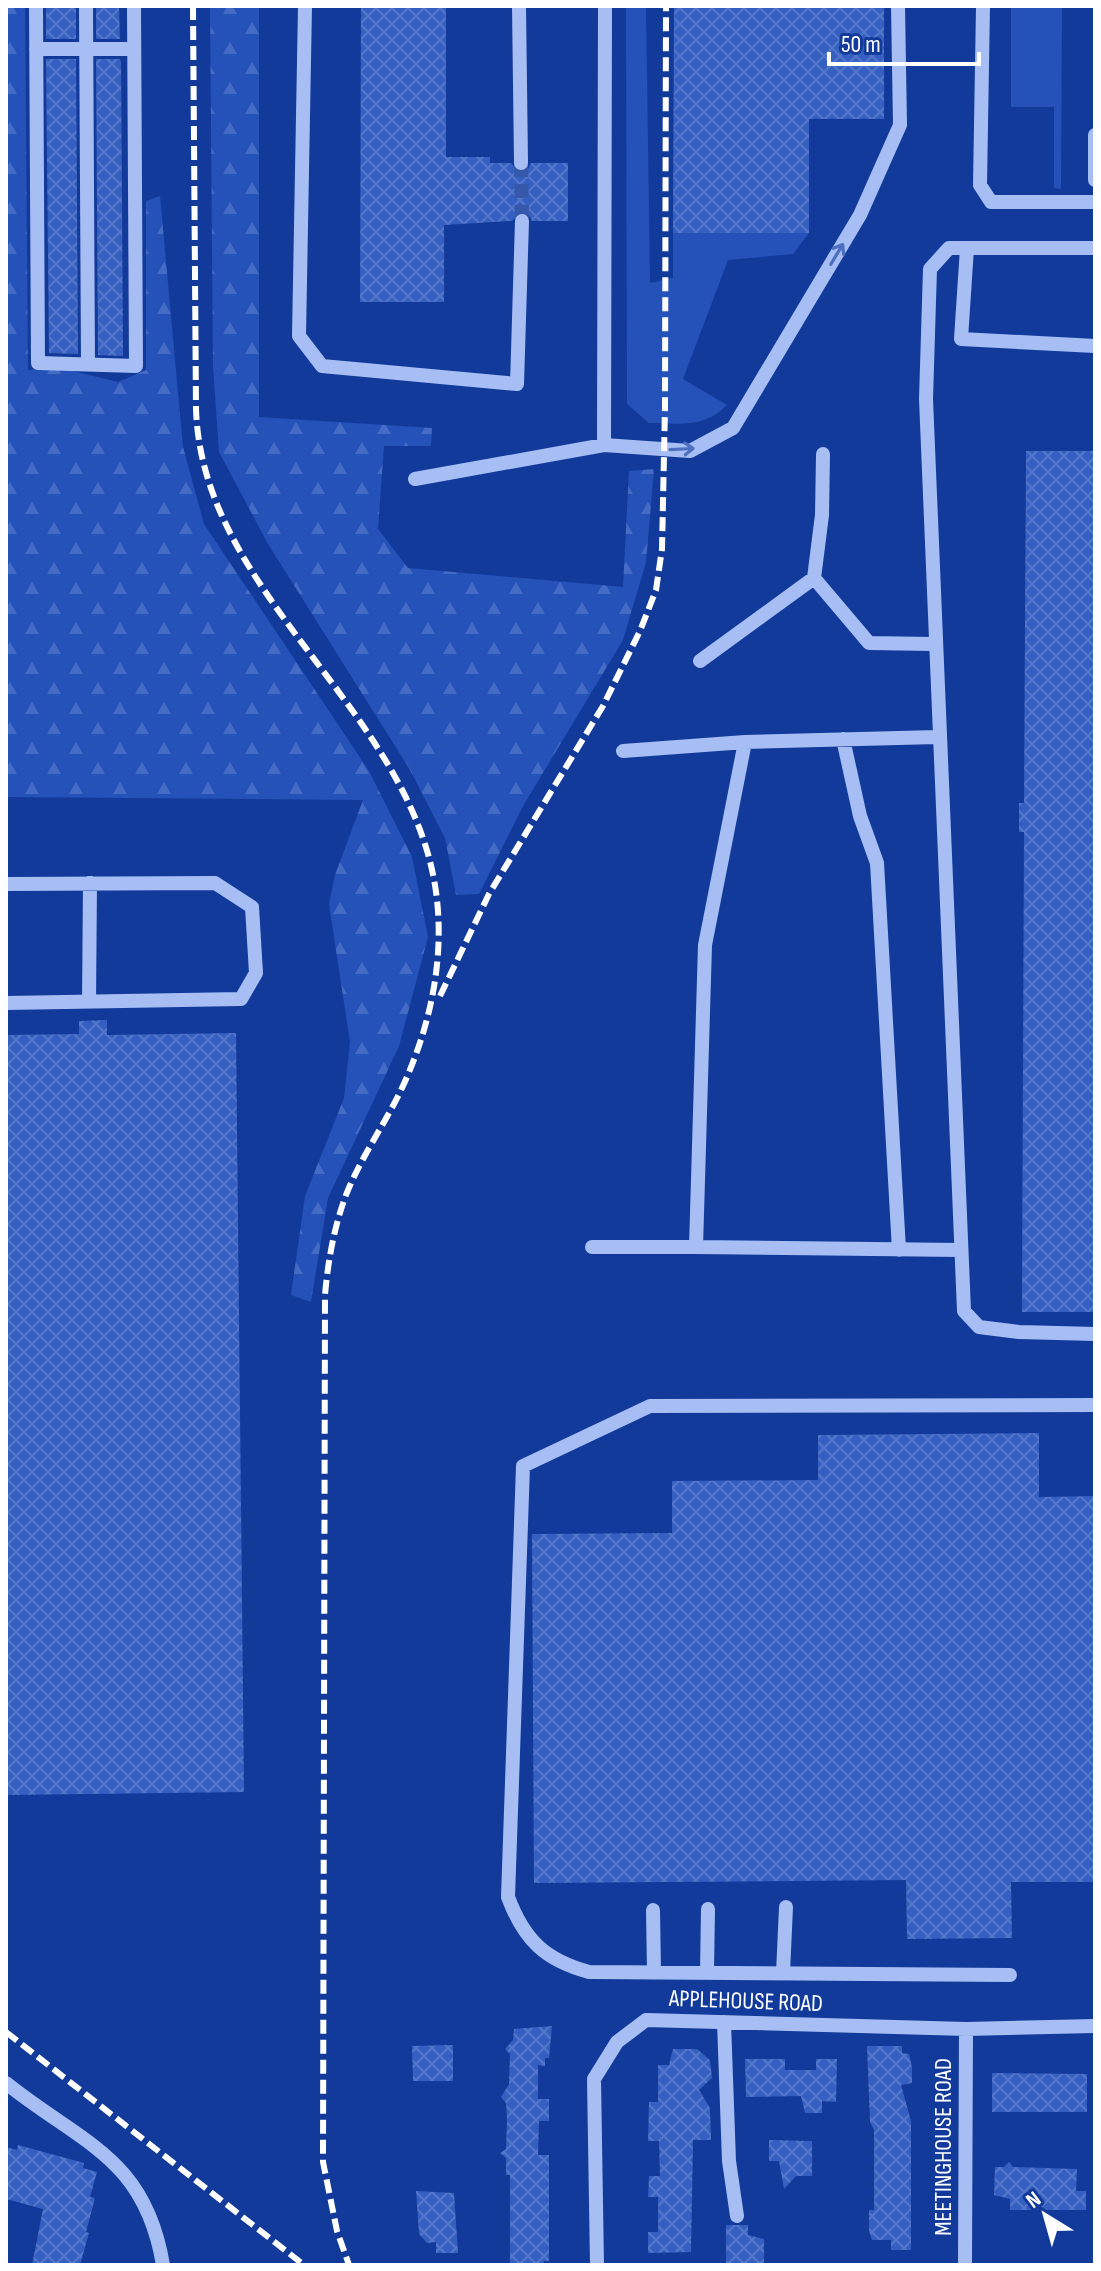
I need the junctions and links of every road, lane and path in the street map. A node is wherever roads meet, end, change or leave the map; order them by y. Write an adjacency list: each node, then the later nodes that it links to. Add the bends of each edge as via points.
1 (36, 6): 9 (street)
2 (86, 6): 10 (street)
3 (134, 6): 11 (street)
4 (305, 6): 16 (street, via 299,336 322,366 517,384)
5 (519, 6): 13 (street)
6 (605, 6): 21 (street)
7 (898, 6): 21 (street, one-way to 7, via 690,451 733,428 860,215 900,125)
8 (983, 6): 15 (street, via 980,185 991,202)
9 (36, 49): 10 (street); 20 (street, via 38,363)
10 (86, 49): 11 (street); 20 (street)
11 (134, 49): 20 (street, via 136,366)
12 (1095, 135): 14 (street)
13 (521, 163)
14 (1095, 180)
15 (1095, 202)
16 (522, 221)
17 (967, 248): 18 (street); 19 (street, via 961,339); 25 (street, via 949,248 930,269 926,399)
18 (1095, 248)
19 (1095, 346)
20 (88, 364)
21 (604, 445): 23 (street)
22 (823, 454): 24 (street)
23 (415, 479)
24 (814, 578): 25 (street, via 869,643); 26 (street)
25 (934, 644): 27 (street)
26 (700, 661)
27 (937, 737): 28 (street); 38 (street)
28 (843, 739): 29 (street); 37 (street, via 877,863)
29 (745, 742): 30 (street); 36 (street, via 705,945)
30 (623, 751)
31 (90, 883): 32 (street); 33 (street); 33 (street, via 215,883 252,907 256,973 241,999)
32 (6, 884)
33 (89, 1002): 34 (street)
34 (6, 1003)
35 (592, 1247): 36 (street)
36 (696, 1247): 37 (street)
37 (899, 1250): 38 (street)
38 (961, 1250): 39 (street, via 964,1311 979,1327)
39 (1095, 1334)
40 (1095, 1405): 44 (street, via 650,1406 523,1466 508,1897 518,1925 536,1948 561,1964 589,1972)
41 (786, 1907): 46 (street)
42 (708, 1909): 45 (street)
43 (653, 1910): 44 (street)
44 (654, 1972): 45 (street)
45 (707, 1972): 46 (street)
46 (783, 1973): 47 (street)
47 (1010, 1975)
48 (724, 2022): 50 (street, APPLEHOUSE ROAD); 52 (street, via 729,2161); 54 (street, APPLEHOUSE ROAD, via 646,2020 617,2042 594,2079)
49 (1095, 2026): 50 (street, APPLEHOUSE ROAD)
50 (966, 2029): 55 (street, MEETINGHOUSE ROAD)
51 (6, 2083): 53 (street, via 96,2145 120,2169 142,2195 157,2229)
52 (737, 2216)
53 (163, 2265)
54 (597, 2265)
55 (965, 2265)

